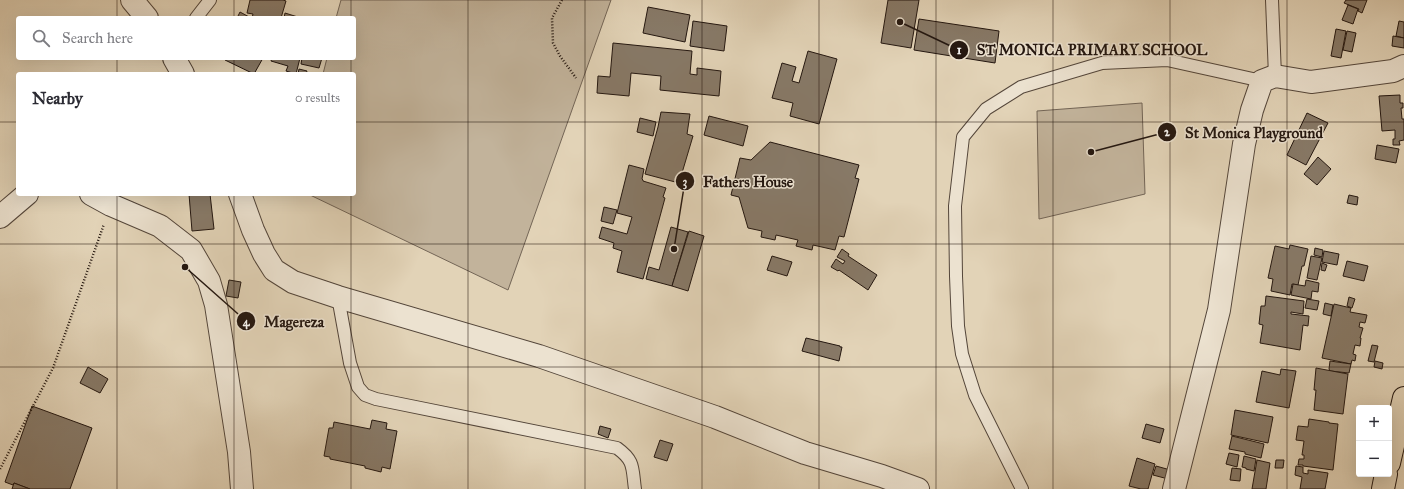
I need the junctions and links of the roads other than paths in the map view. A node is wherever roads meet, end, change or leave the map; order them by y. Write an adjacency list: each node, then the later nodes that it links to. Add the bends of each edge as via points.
1 (132, 0): 4 (street)
2 (210, 0): 5 (lane)
3 (1272, 0): 9 (lane)
4 (146, 16)
5 (198, 16)
6 (175, 60): 8 (street)
7 (1404, 66): 9 (street, via 1393,71 1311,82)
8 (182, 72)
9 (1268, 79): 21 (lane, via 1167,60 1102,63 1021,87 986,109 963,137 955,206 958,326 962,354 975,395); 22 (street, via 1252,110 1244,144 1219,310)
10 (26, 196): 13 (street)
11 (95, 196): 18 (street, via 160,226 192,250 209,281 216,305 239,452)
12 (241, 196): 14 (street, via 258,242 274,270 293,282)
13 (0, 217)
14 (338, 297): 19 (lane, via 352,374 365,395 468,419 617,448 626,454 631,462); 20 (street, via 539,356 715,417 805,452)
15 (1404, 402): 16 (highway)
16 (1392, 451)
17 (1385, 477): 23 (highway)
18 (242, 489)
19 (635, 489)
20 (918, 489)
21 (1022, 489)
22 (1174, 489)
23 (1383, 489)

